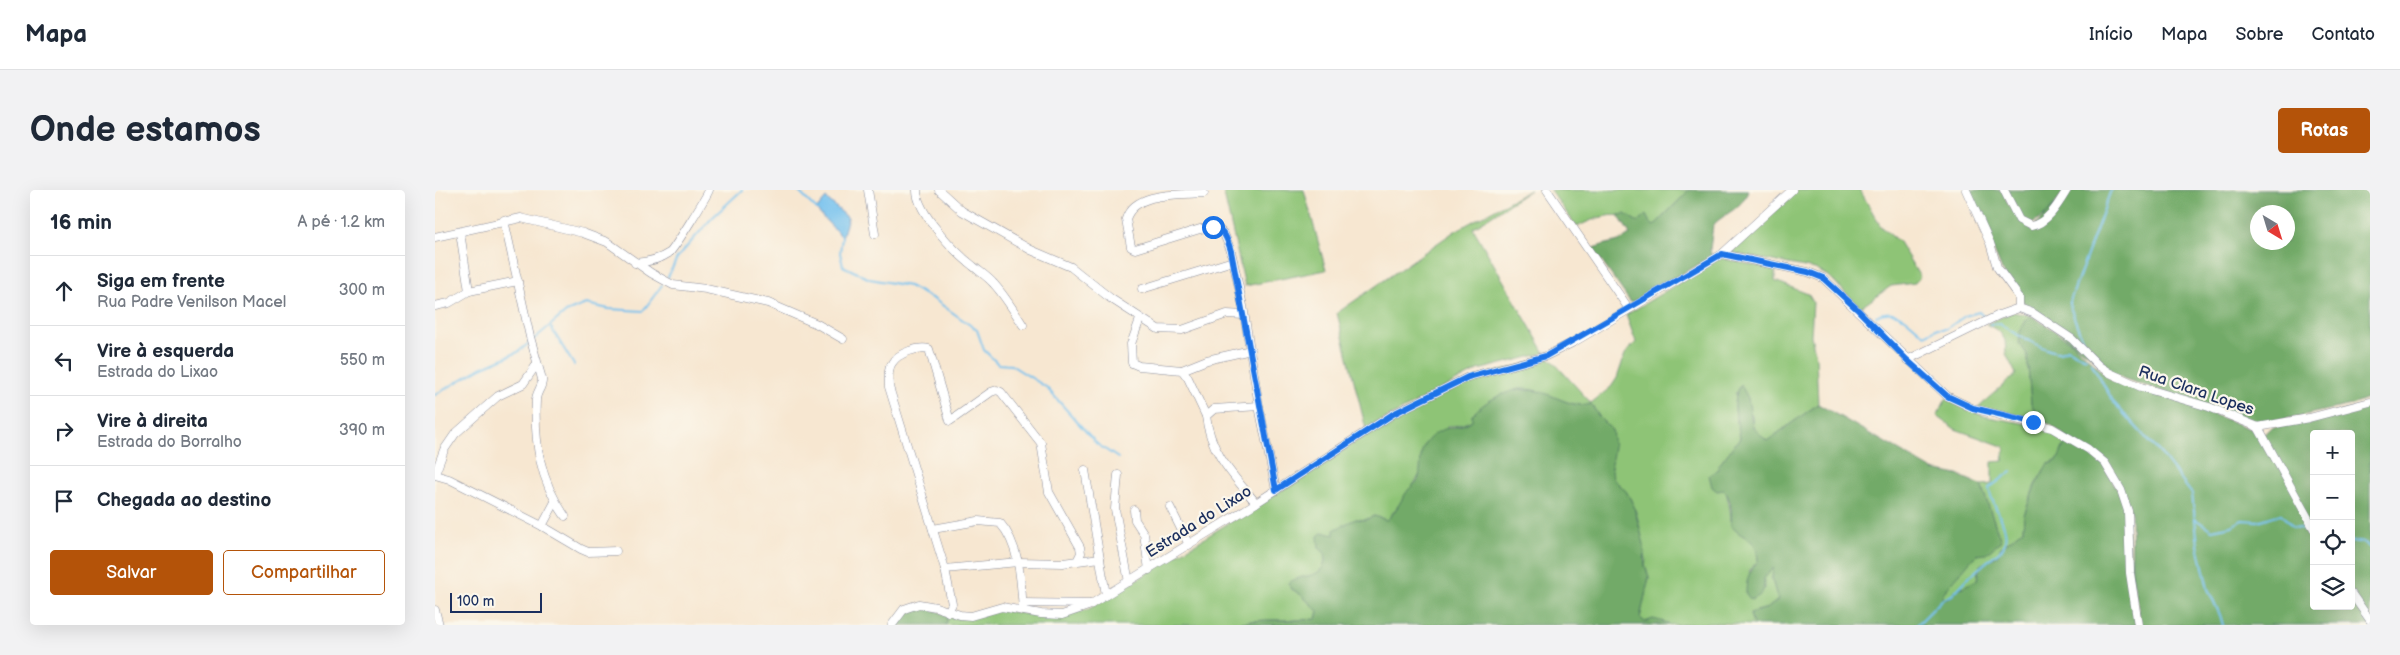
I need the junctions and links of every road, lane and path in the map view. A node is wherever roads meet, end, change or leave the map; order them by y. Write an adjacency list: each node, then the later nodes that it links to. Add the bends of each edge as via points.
1 (709, 190): 17 (street, via 672,251 656,260)
2 (868, 190): 13 (street)
3 (917, 190): 26 (street, via 918,202 933,223 994,284)
4 (939, 190): 25 (street, via 962,211 1076,271)
5 (1547, 190): 23 (street)
6 (1793, 190): 15 (street, Estrada do Lixao)
7 (1966, 190): 22 (street, via 1991,243 1997,268 2019,297)
8 (2004, 190): 9 (street, via 2019,220 2031,226 2051,212)
9 (2067, 190)
10 (1204, 193): 16 (street, via 1149,199 1137,204 1126,219 1131,246 1142,249 1182,233 1216,227 1227,240)
11 (504, 220): 12 (street); 17 (street, via 521,218 597,238); 18 (street)
12 (460, 232): 14 (street); 20 (street)
13 (875, 234)
14 (435, 237)
15 (1722, 254): 23 (street, Estrada do Lixao); 29 (street, via 1823,278)
16 (1233, 261): 19 (street); 24 (street)
17 (635, 263): 27 (street, via 673,285 768,303)
18 (518, 281): 20 (street); 30 (street)
19 (1142, 289)
20 (469, 291): 21 (street, via 443,306)
21 (435, 306)
22 (2019, 308): 29 (street); 35 (street, Rua Clara Lopes, via 2033,313 2072,339 2110,374)
23 (1629, 309): 39 (street, Estrada do Lixao, via 1546,356 1468,377 1393,414)
24 (1244, 315): 25 (street, via 1227,314 1183,330 1158,329); 28 (street)
25 (1140, 319): 31 (street, via 1131,344 1132,363)
26 (1023, 325)
27 (843, 338)
28 (1251, 350): 31 (street, via 1207,360); 33 (street)
29 (1907, 360): 65 (street, via 1938,389 1959,403 2051,428 2088,449 2105,463 2127,504 2130,573)
30 (537, 364): 37 (street, via 523,384 498,396 455,434 444,450); 40 (street, via 542,384 536,399 537,449 543,476)
31 (1182, 370): 34 (street)
32 (2370, 402): 35 (street, Rua Clara Lopes)
33 (1259, 406): 34 (street, via 1215,409); 39 (street)
34 (1206, 416): 41 (street, via 1211,442)
35 (2258, 427): 45 (street)
36 (1085, 470): 50 (street)
37 (435, 475): 46 (street)
38 (1118, 475): 55 (street, via 1115,508)
39 (1276, 490): 41 (street, Estrada do Lixao)
40 (555, 502): 44 (street); 46 (street)
41 (1256, 503): 48 (street, Estrada do Lixao)
42 (1170, 507): 48 (street)
43 (1134, 510): 54 (street, via 1135,520 1144,534)
44 (565, 516)
45 (2310, 522)
46 (542, 526): 49 (street, via 581,550)
47 (933, 529): 51 (street, via 889,387 891,364 922,348 929,349 932,354 951,421 997,390 1037,437 1045,460 1049,492 1080,547); 52 (street, via 996,521 1008,534); 53 (street)
48 (1189, 545): 54 (street, Estrada do Lixao)
49 (616, 551)
50 (1100, 558): 51 (street); 56 (street)
51 (1077, 561): 52 (street)
52 (1018, 562): 53 (street); 59 (street)
53 (945, 570): 61 (street, via 952,604)
54 (1149, 570): 55 (street, Estrada do Lixao)
55 (1129, 582): 56 (street, Estrada do Lixao)
56 (1106, 596): 58 (street, Estrada do Lixao)
57 (2355, 599): 62 (street)
58 (1093, 604): 59 (street); 59 (street, Estrada do Lixao, via 1062,615)
59 (1023, 607): 61 (street, Estrada do Lixao, via 1003,607 971,616)
60 (435, 610): 63 (street)
61 (948, 612): 64 (street, Estrada do Lixao, via 926,604 913,604 900,612)
62 (2370, 620)
63 (439, 625)
64 (892, 625)
65 (2138, 625)

